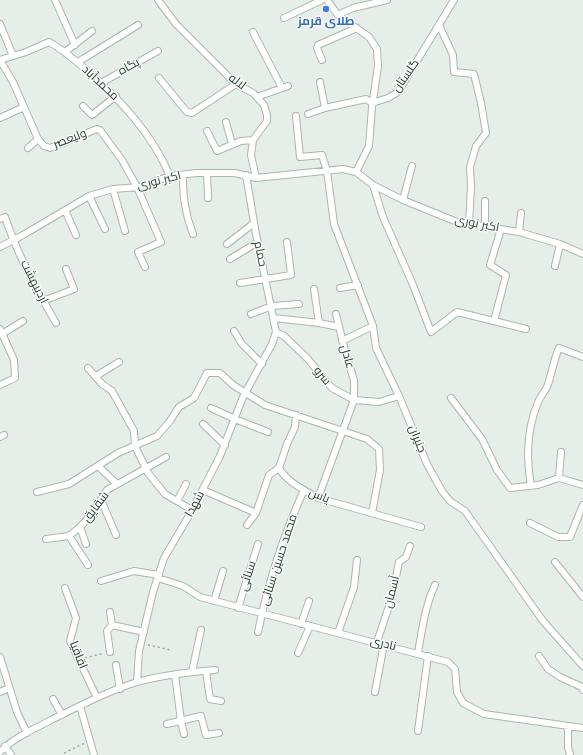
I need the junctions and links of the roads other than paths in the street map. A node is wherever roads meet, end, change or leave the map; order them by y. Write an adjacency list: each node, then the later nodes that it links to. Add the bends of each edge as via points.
1 (55, 0): 15 (street)
2 (158, 0): 25 (street, لاله, via 176,24)
3 (322, 0): 8 (street)
4 (327, 0): 7 (street)
5 (387, 0): 7 (street, via 353,8)
6 (454, 0): 11 (street, گلستان)
7 (338, 15): 12 (street)
8 (284, 18)
9 (0, 24): 18 (street)
10 (138, 25): 21 (street)
11 (439, 25): 28 (street, گلستان, via 398,92); 60 (street, via 453,56 454,72 474,74 486,133 476,146 470,167)
12 (357, 28): 20 (street, via 318,45); 28 (street, via 369,37 377,50 378,70)
13 (92, 31): 15 (street)
14 (253, 32): 27 (street, via 285,87)
15 (75, 45): 16 (street)
16 (65, 52): 18 (street, محمدآباد, via 49,42); 21 (street, محمدآباد)
17 (158, 52): 24 (street, پگاه)
18 (13, 56): 19 (street, محمدآباد)
19 (0, 60): 30 (street, ولیعصر)
20 (322, 60)
21 (78, 62): 24 (street, محمدآباد)
22 (159, 78): 25 (street, via 190,113)
23 (320, 82): 31 (street)
24 (100, 83): 26 (street, محمدآباد)
25 (236, 84): 27 (street, لاله)
26 (116, 96): 29 (street, via 92,115); 46 (street, محمدآباد, via 143,128 162,157)
27 (257, 97): 38 (street, لاله, via 264,105 267,121)
28 (372, 103): 31 (street, گلستان, via 366,99); 43 (street, via 369,146)
29 (83, 106)
30 (24, 107): 34 (street); 37 (street, ولیعصر)
31 (325, 108): 32 (street, گلستان)
32 (308, 114)
33 (296, 116): 42 (street, via 300,157 322,155)
34 (0, 118)
35 (226, 122): 39 (street)
36 (207, 131): 39 (street, via 217,151)
37 (38, 139): 40 (street); 50 (street, ولیعصر, via 50,148 97,128 122,160)
38 (253, 140): 39 (street); 48 (street, via 252,155)
39 (232, 144)
40 (28, 148)
41 (412, 166): 54 (street)
42 (327, 171): 43 (street, اکبر نوری, via 343,169); 48 (street, اکبر نوری); 81 (street, جنیران, via 334,224)
43 (356, 172): 49 (street, اکبر نوری)
44 (207, 173): 45 (street, اکبر نوری); 47 (street, اکبر نوری, via 235,173); 53 (street)
45 (182, 175): 46 (street, اکبر نوری); 66 (street, via 187,218)
46 (170, 176): 50 (street, اکبر نوری)
47 (246, 176): 48 (street, اکبر نوری); 59 (street, حمام)
48 (256, 178)
49 (373, 185): 54 (street, اکبر نوری); 91 (street, via 383,218 431,332 457,312)
50 (137, 187): 51 (street, اکبر نوری); 77 (street, via 160,242 138,252)
51 (113, 189): 52 (street, اکبر نوری); 64 (street)
52 (89, 196): 56 (street, اکبر نوری); 62 (street)
53 (208, 198)
54 (403, 200): 60 (street, اکبر نوری, via 457,222)
55 (485, 201): 61 (street)
56 (65, 210): 67 (street); 68 (street, اکبر نوری)
57 (521, 213): 65 (street)
58 (0, 219): 68 (street, اردیبهشت, via 5,217)
59 (254, 223): 69 (street, حمام); 71 (street)
60 (469, 224): 61 (street, اکبر نوری)
61 (485, 227): 63 (street, اکبر نوری)
62 (105, 229)
63 (501, 229): 65 (street, اکبر نوری); 91 (street, via 490,265 506,275)
64 (125, 230)
65 (519, 232): 72 (street, اکبر نوری)
66 (193, 234)
67 (76, 235)
68 (13, 240): 73 (street, اکبر نوری); 84 (street, اردیبهشت)
69 (258, 242): 75 (street); 79 (street, حمام)
70 (287, 242): 79 (street, via 291,275)
71 (227, 244)
72 (560, 244): 74 (street, اکبر نوری); 76 (street)
73 (0, 246)
74 (583, 254)
75 (230, 259)
76 (555, 266)
77 (145, 267)
78 (66, 269): 84 (street, via 74,289)
79 (266, 279): 80 (street); 86 (street, حمام)
80 (240, 283)
81 (358, 285): 82 (street); 94 (street, جنیران)
82 (340, 288)
83 (314, 289): 93 (street)
84 (43, 301): 92 (street, اردیبهشت)
85 (299, 304): 86 (street)
86 (272, 306): 87 (street); 89 (street, حمام)
87 (251, 314)
88 (336, 314): 95 (street, عادل)
89 (274, 318): 93 (street); 99 (street, حمام)
90 (23, 321): 97 (street)
91 (494, 321): 96 (street)
92 (56, 322)
93 (319, 323): 95 (street)
94 (373, 326): 100 (street); 108 (street, جنیران, via 376,348)
95 (339, 327): 100 (street, عادل)
96 (526, 329)
97 (1, 331): 106 (street, via 14,360 15,378)
98 (234, 331): 103 (street, via 242,344)
99 (276, 332): 103 (street, شهدا); 110 (street, سرو, via 284,336 307,358 332,388)
100 (342, 341): 110 (street, عادل, via 354,380)
101 (583, 356): 128 (street, via 559,348 554,359 547,387 533,420 528,466)
102 (119, 362): 105 (street)
103 (262, 364): 107 (street, شهدا)
104 (88, 368): 105 (street)
105 (96, 376): 118 (street, via 112,391 134,431)
106 (0, 385)
107 (246, 393): 112 (street, via 266,404); 113 (street, شهدا); 118 (street, via 220,373 207,373 194,398 179,407 157,436)
108 (399, 396): 110 (street, سرو, via 379,402); 179 (street, جنیران, via 427,464 442,491 450,501 465,511 543,621)
109 (451, 398): 128 (street, via 482,438 497,470 510,488)
110 (354, 400): 115 (street)
111 (211, 408): 113 (street)
112 (296, 415): 115 (street); 122 (street)
113 (235, 419): 116 (street); 117 (street, شهدا)
114 (203, 424): 117 (street)
115 (342, 431): 132 (street); 137 (street, via 367,439 379,449 380,470)
116 (268, 432)
117 (225, 444): 129 (street, شهدا)
118 (135, 446): 121 (street); 123 (street)
119 (561, 452): 124 (street)
120 (166, 457): 123 (street, شقایق)
121 (98, 466): 125 (street); 131 (street, via 69,484)
122 (279, 468): 130 (street, یاس, via 283,475); 138 (street, via 269,475)
123 (145, 469): 125 (street, شقایق); 134 (street, via 165,494)
124 (559, 478): 127 (street); 128 (street)
125 (116, 484): 133 (street, شقایق, via 107,490)
126 (186, 484): 134 (street)
127 (583, 485)
128 (531, 486)
129 (203, 490): 136 (street, شهدا); 138 (street)
130 (304, 490): 132 (street, یاس); 162 (street, محمد حسین سنائی, via 272,574)
131 (37, 492)
132 (318, 498): 137 (street, یاس)
133 (101, 500): 142 (street, شقایق); 143 (street)
134 (177, 501): 136 (street)
135 (583, 505): 139 (street, via 570,537 558,537)
136 (192, 510): 153 (street, شهدا, via 164,558)
137 (372, 512): 141 (street, یاس)
138 (256, 513): 140 (street)
139 (530, 524)
140 (247, 525)
141 (421, 527)
142 (80, 528): 144 (street, شقایق); 146 (street)
143 (116, 535)
144 (69, 536): 145 (street); 151 (street)
145 (46, 538)
146 (86, 544)
147 (258, 544): 160 (street, سنائی)
148 (410, 546): 170 (street, آسمان, via 406,557 399,562 392,597)
149 (357, 560): 169 (street, via 354,587)
150 (556, 562): 157 (street)
151 (88, 565)
152 (223, 571): 158 (street)
153 (158, 576): 154 (street, نادری, via 134,571); 158 (street, نادری, via 183,586 200,597); 167 (street, شهدا)
154 (101, 581)
155 (435, 585): 174 (street, via 424,620)
156 (65, 588): 190 (street, اقاقیا, via 76,618 70,641)
157 (583, 597)
158 (214, 601): 160 (street, نادری)
159 (309, 601): 164 (street)
160 (238, 608): 162 (street, نادری)
161 (110, 612): 163 (street)
162 (262, 614): 164 (street, نادری); 168 (street, محمد حسین سنائی)
163 (112, 624): 167 (street); 172 (street, via 107,631)
164 (301, 624): 165 (street, نادری)
165 (310, 626): 169 (street, نادری); 173 (street)
166 (201, 630): 182 (street)
167 (144, 632): 184 (street, شهدا, via 139,651)
168 (258, 632)
169 (338, 633): 170 (street, نادری)
170 (376, 642): 171 (street, نادری)
171 (384, 644): 174 (street, نادری); 189 (street)
172 (110, 652)
173 (298, 653)
174 (418, 653): 175 (street, نادری)
175 (428, 656): 197 (street, نادری, via 448,662 456,669 458,692 463,703 484,714); 199 (street)
176 (539, 656): 187 (street, via 548,669 582,687)
177 (0, 657): 185 (street)
178 (116, 665): 186 (street)
179 (583, 666)
180 (215, 670): 181 (street)
181 (206, 671): 182 (street); 192 (street, via 210,699)
182 (192, 672): 183 (street)
183 (175, 674): 184 (street); 195 (street)
184 (137, 682): 186 (street)
185 (9, 688): 188 (street); 200 (street)
186 (120, 689): 190 (street)
187 (583, 690)
188 (0, 692)
189 (375, 692)
190 (98, 698): 193 (street)
191 (53, 700): 194 (street)
192 (221, 701)
193 (80, 706): 194 (street); 206 (street)
194 (62, 715): 200 (street)
195 (181, 722): 196 (street); 201 (street, via 201,716 206,735); 202 (street)
196 (167, 724)
197 (568, 726): 198 (street, نادری); 207 (street)
198 (583, 728)
199 (418, 731)
200 (27, 733): 203 (street)
201 (219, 733)
202 (184, 734)
203 (5, 746): 204 (street); 205 (street)
204 (0, 752)
205 (11, 755)
206 (94, 755)
207 (570, 755)

